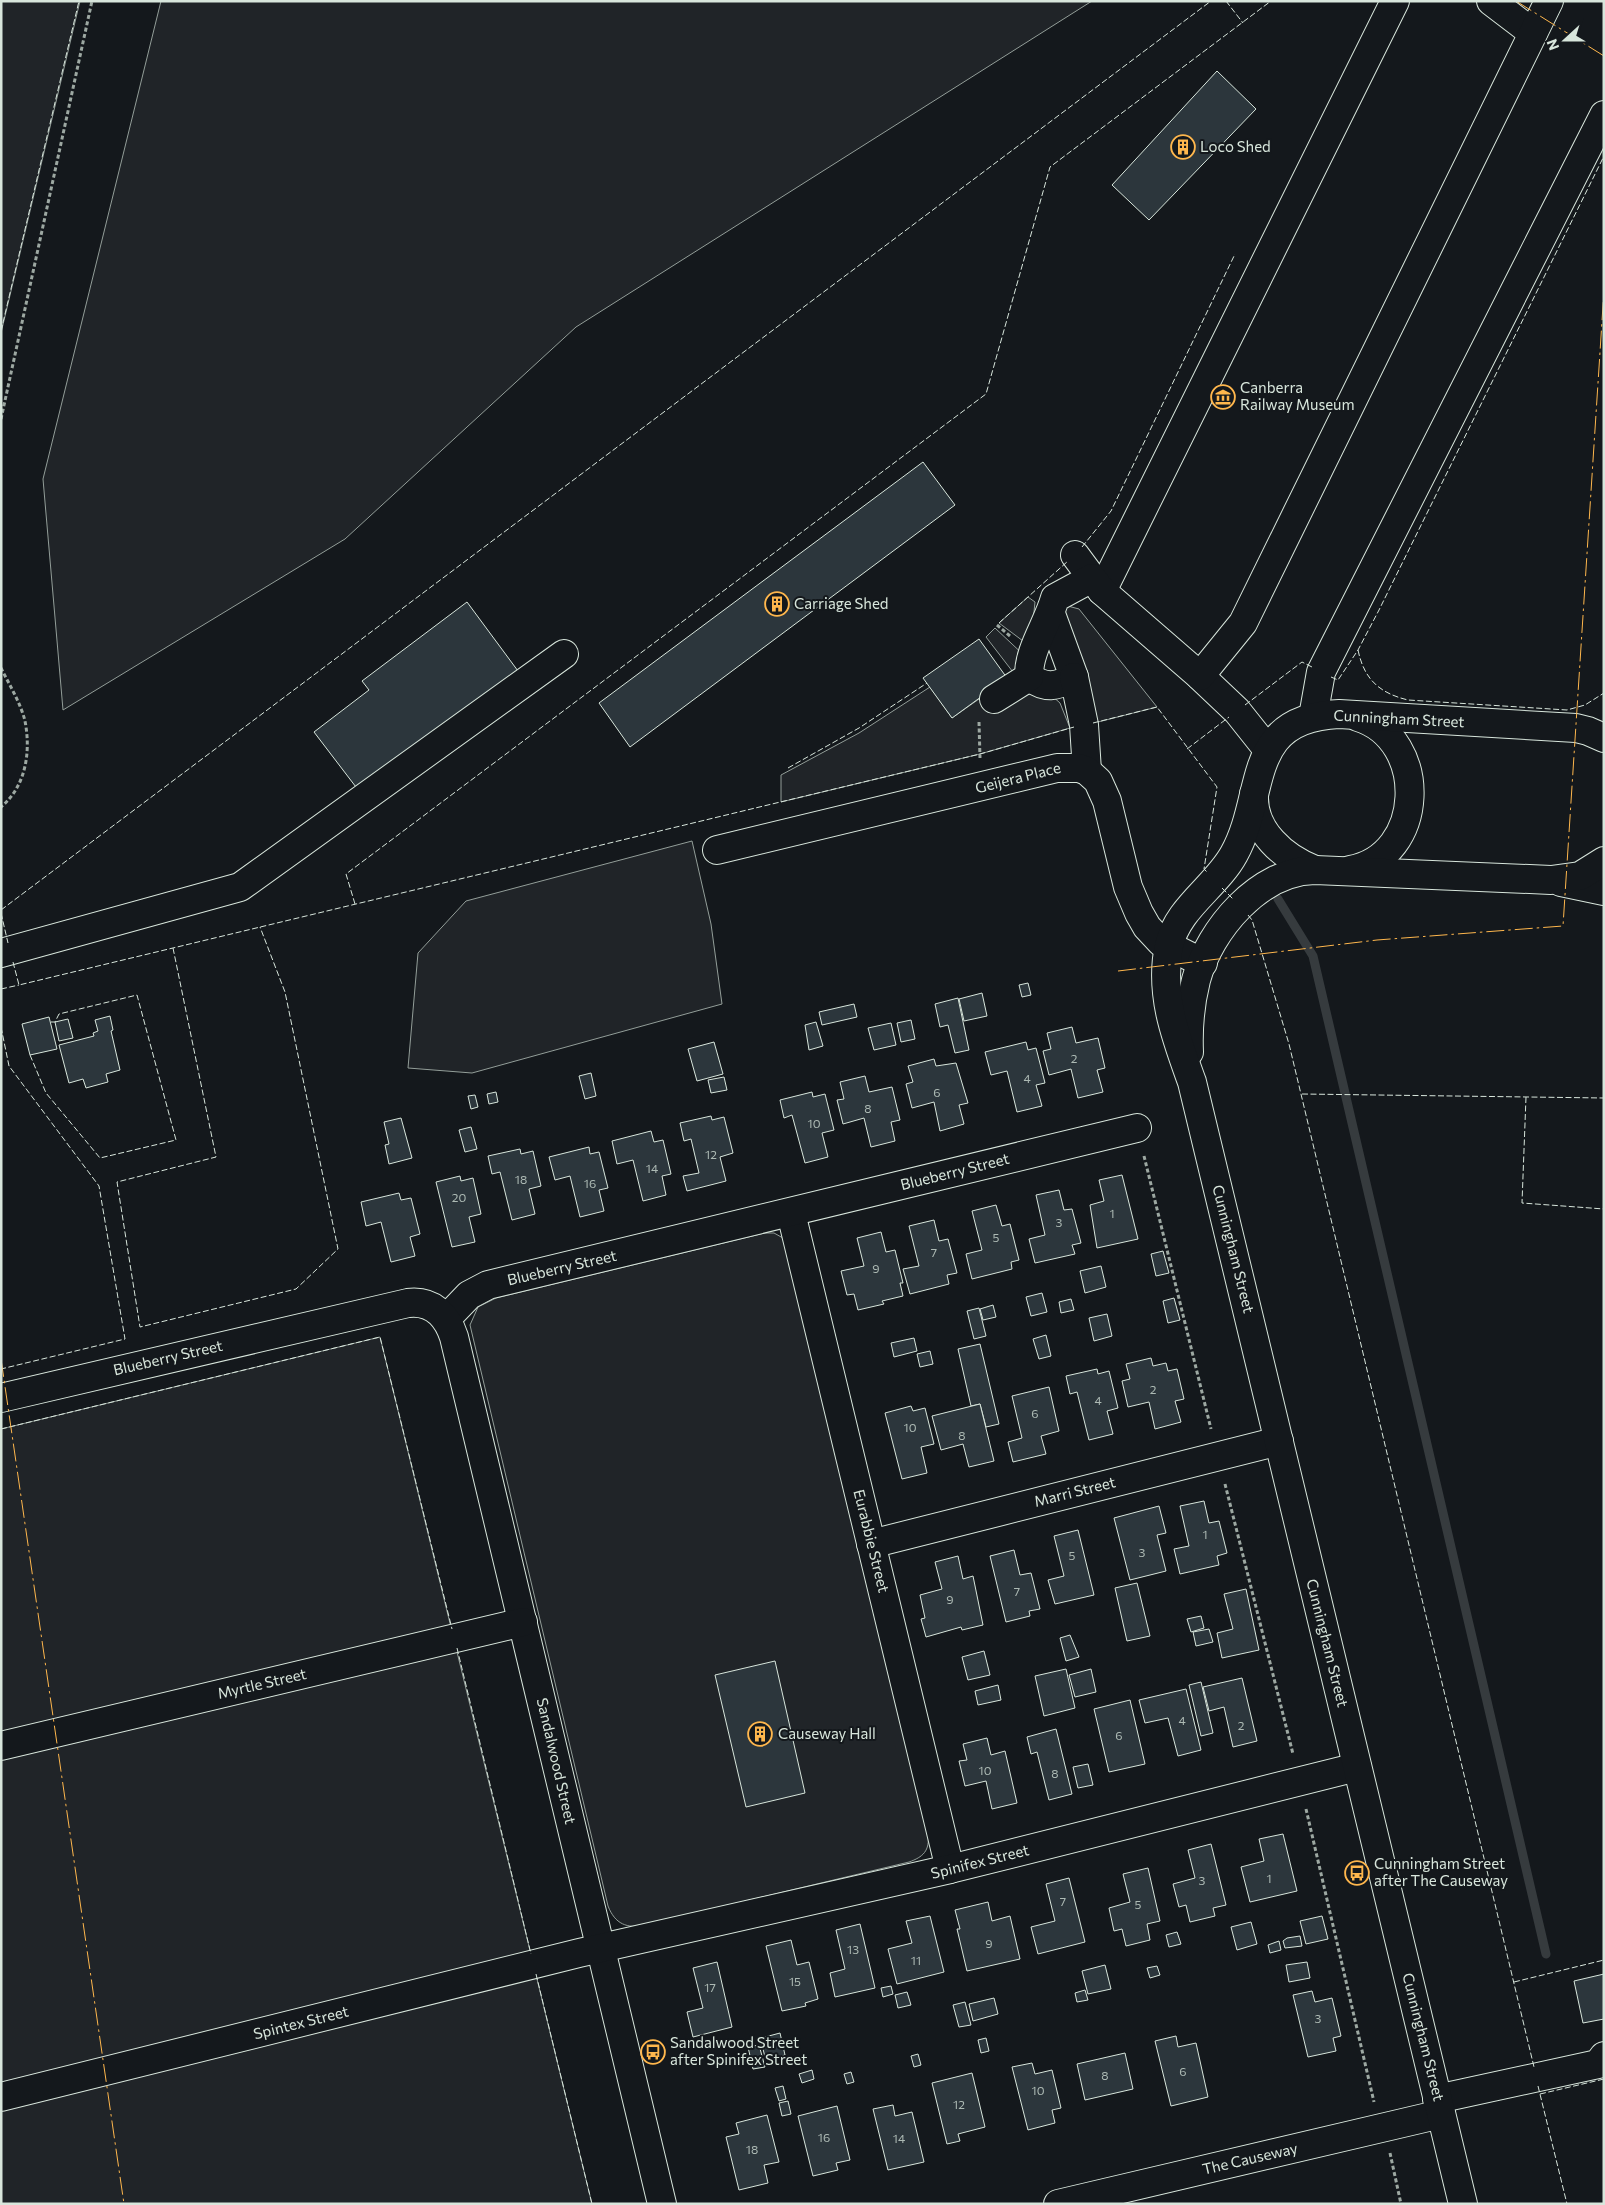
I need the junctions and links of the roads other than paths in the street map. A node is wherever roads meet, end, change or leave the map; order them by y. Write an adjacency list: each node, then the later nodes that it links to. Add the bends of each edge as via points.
1 (1394, 1): 7 (street)
2 (1491, 1): 4 (street)
3 (1549, 1): 4 (street)
4 (1533, 33): 10 (street, via 1243,623)
5 (1604, 115): 15 (street, via 1322,672)
6 (1075, 555): 7 (street)
7 (1097, 584): 8 (street, via 1055,598); 10 (street)
8 (1051, 614): 11 (street, via 1028,663); 12 (street)
9 (564, 654): 27 (street, via 240,887)
10 (1200, 676): 17 (street, via 1237,711)
11 (1029, 677): 12 (street, via 1042,686 1056,686); 13 (street)
12 (1074, 678): 18 (street, via 1084,725)
13 (987, 709)
14 (1352, 715): 15 (street, Cunningham Street); 16 (street, Cunningham Street, via 1576,728); 23 (street, via 1376,725 1392,742 1405,762 1411,789 1404,824 1390,846 1372,862)
15 (1313, 717): 17 (street, Cunningham Street, via 1286,730)
16 (1604, 738)
17 (1268, 750): 19 (street, Cunningham Street)
18 (1087, 771): 20 (street, Geijera Place, via 1065,766); 26 (street, via 1103,788 1132,901 1147,928)
19 (1256, 782): 22 (street, via 1255,808 1262,827 1285,854); 26 (street, Cunningham Street, via 1234,854 1183,916)
20 (717, 850)
21 (1604, 861): 24 (street, Cunningham Street, via 1580,876)
22 (1314, 870): 23 (street, Cunningham Street); 28 (street, Cunningham Street, via 1286,874 1261,888 1221,930)
23 (1344, 871): 24 (street, Cunningham Street)
24 (1551, 880): 25 (street)
25 (1604, 891)
26 (1169, 946): 28 (street); 29 (street, Cunningham Street, via 1166,980 1170,1012)
27 (1, 953)
28 (1203, 963): 29 (street, Cunningham Street, via 1193,996 1189,1030)
29 (1192, 1082): 34 (street, Cunningham Street)
30 (1137, 1128): 31 (street, Blueberry Street)
31 (791, 1213): 32 (street, Blueberry Street, via 488,1285 469,1295); 35 (street, Eurabbie Street)
32 (446, 1319): 33 (street, Blueberry Street, via 431,1306 408,1303); 36 (street, Sandalwood Street, via 454,1337)
33 (1, 1398)
34 (1279, 1441): 35 (street, Marri Street); 38 (street, Cunningham Street)
35 (871, 1544): 39 (street, Eurabbie Street)
36 (523, 1622): 37 (street, Myrtle Street); 40 (street, Sandalwood Street)
37 (1, 1746)
38 (1357, 1767): 39 (street, Spinifex Street); 43 (street, Cunningham Street)
39 (950, 1869): 40 (street, Spinifex Street)
40 (600, 1948): 42 (street, Spintex Street); 44 (street, Sandalwood Street)
41 (1604, 2056): 43 (street, The Causeway, via 1598,2064)
42 (1, 2097)
43 (1439, 2106): 45 (street, The Causeway, via 1384,2127); 46 (street, Cunningham Street)
44 (662, 2204)
45 (1058, 2204)
46 (1463, 2204)

